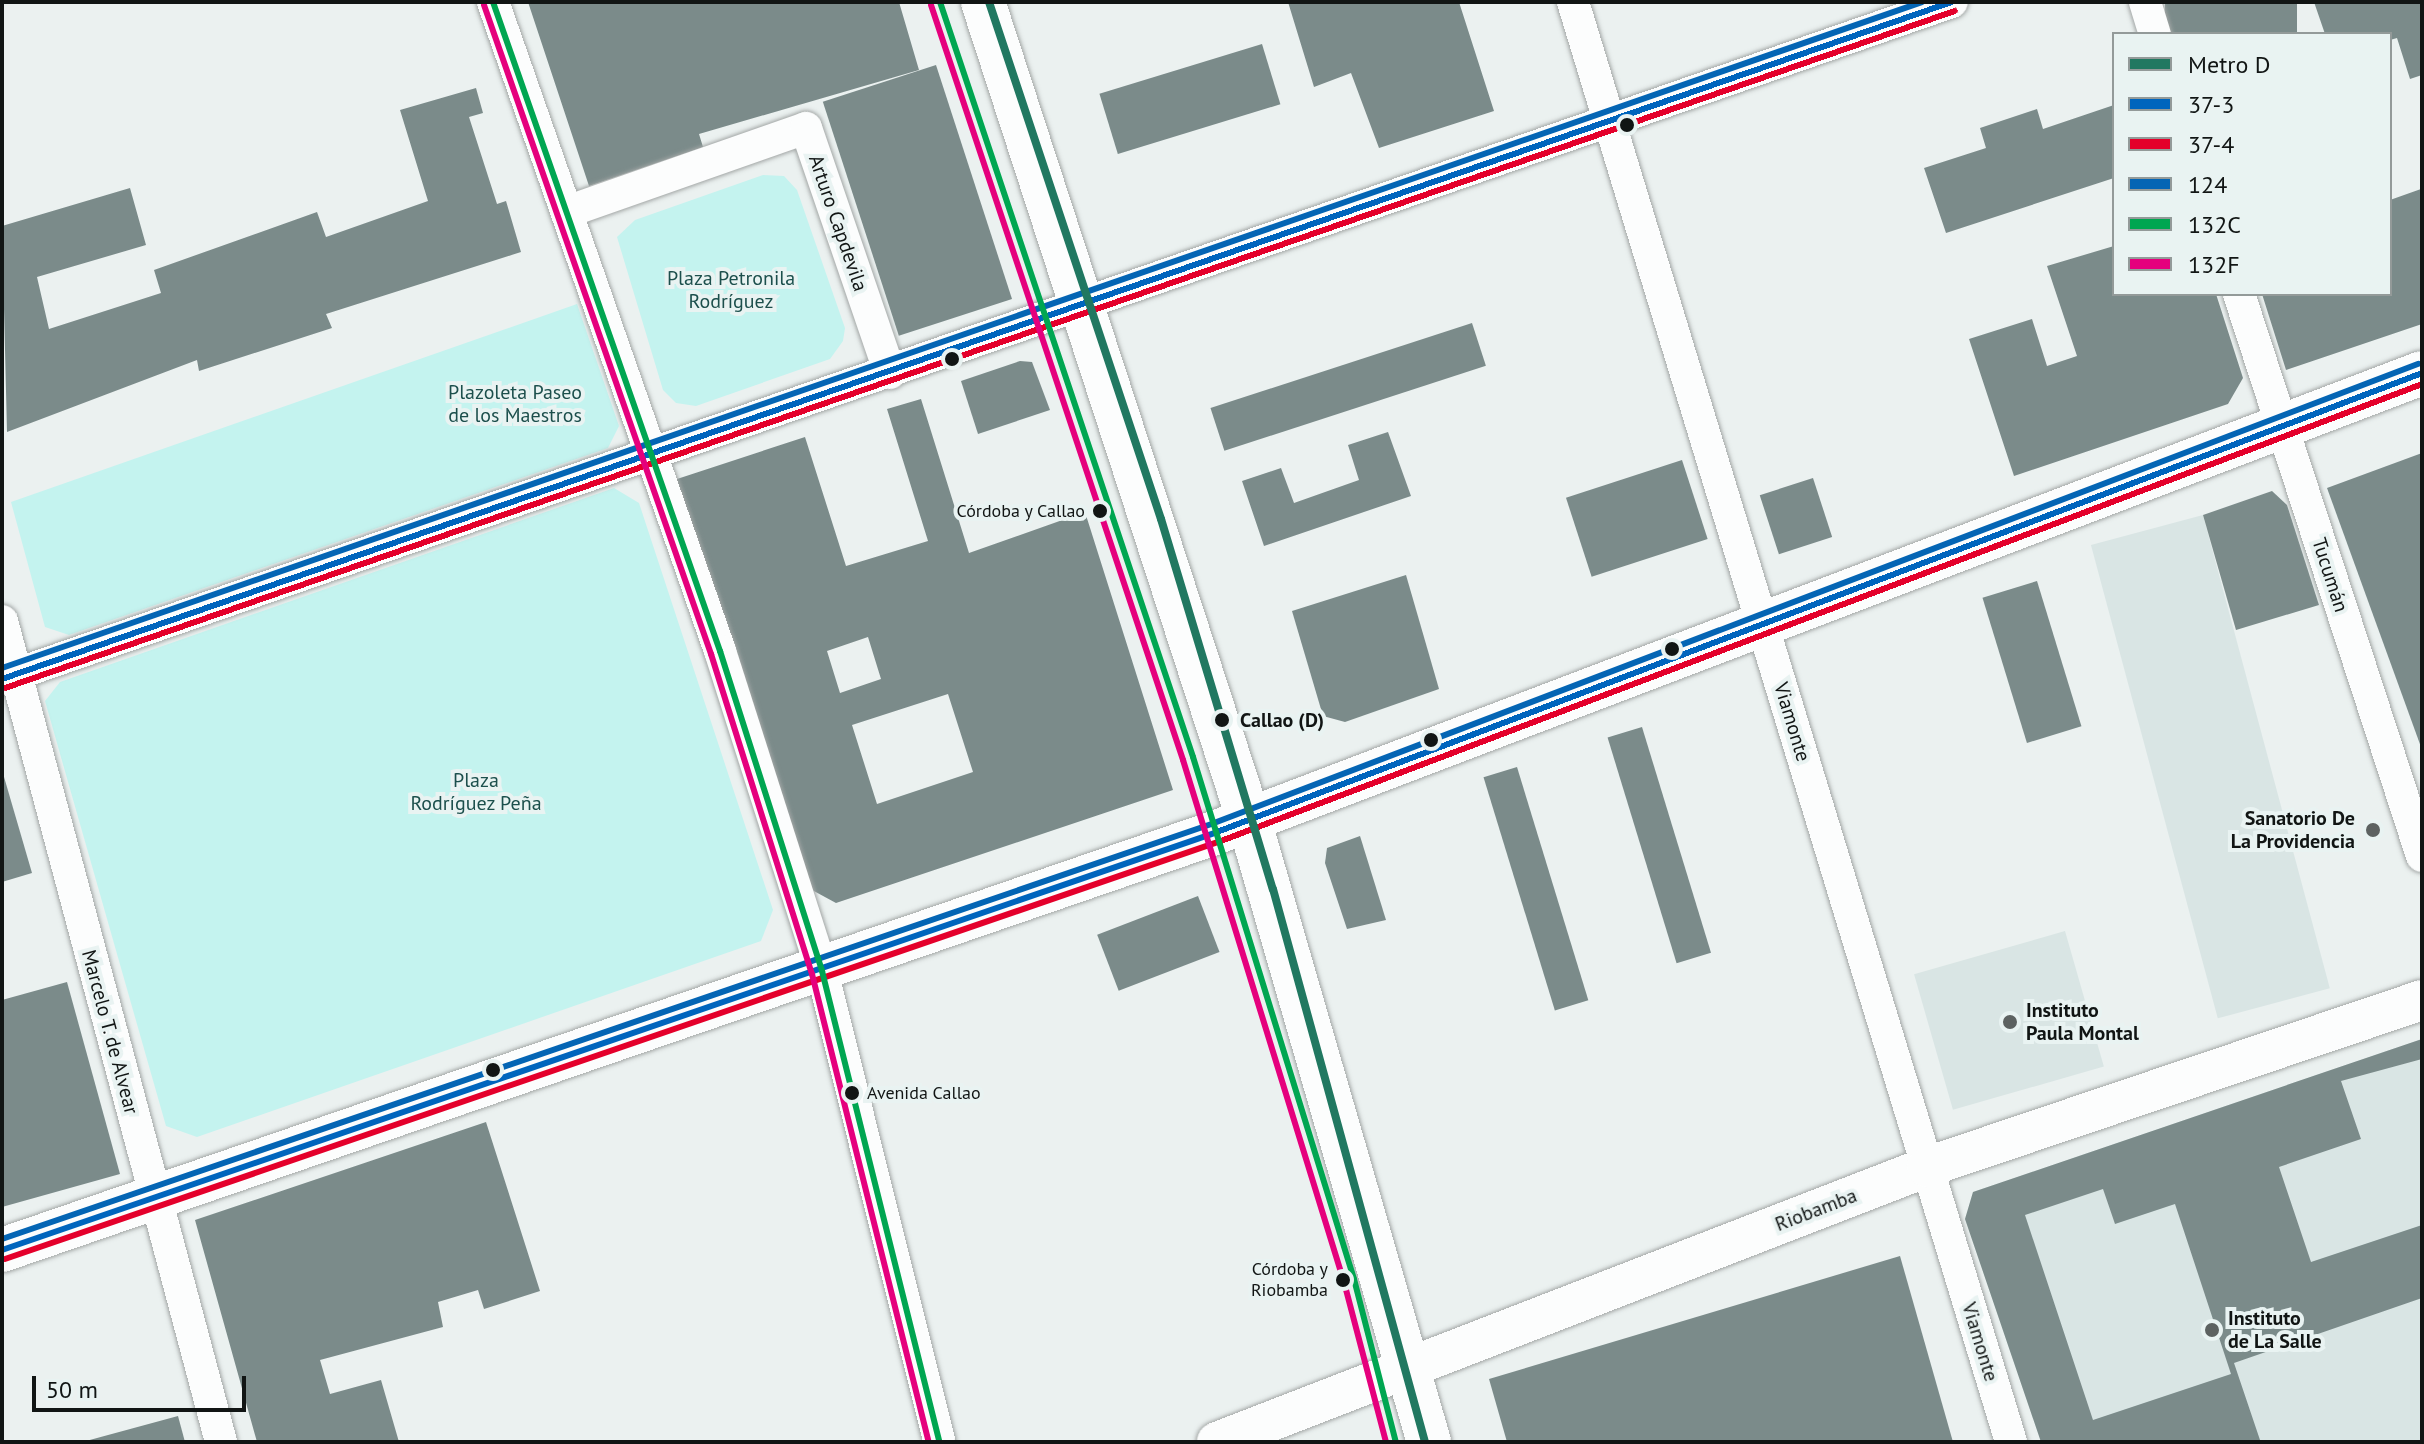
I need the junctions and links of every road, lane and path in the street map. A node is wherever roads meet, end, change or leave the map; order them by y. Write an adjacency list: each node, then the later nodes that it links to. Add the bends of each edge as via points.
1 (493, 2): 8 (street)
2 (983, 2): 10 (main road)
3 (1573, 2): 7 (street, Viamonte)
4 (1952, 2): 7 (street)
5 (2145, 2): 6 (street)
6 (2154, 32)
7 (1606, 123): 10 (street); 15 (street, Viamonte)
8 (569, 211): 11 (street, Arturo Capdevila, via 806,128); 14 (street)
9 (2240, 296): 13 (street, Tucumán)
10 (1084, 307): 11 (street); 18 (main road)
11 (890, 373): 14 (street)
12 (2422, 373): 13 (main road)
13 (2283, 430): 15 (main road); 19 (street, Tucumán)
14 (649, 453): 17 (street); 20 (street)
15 (1761, 620): 18 (main road); 22 (street, Viamonte)
16 (2, 621): 17 (street, Marcelo T. de Alvear)
17 (9, 676): 23 (street, Marcelo T. de Alvear)
18 (1249, 820): 20 (main road); 25 (main road)
19 (2422, 856)
20 (822, 971): 23 (main road); 27 (street)
21 (2422, 1000): 22 (street, Riobamba)
22 (1927, 1167): 25 (street, Riobamba); 30 (street, Viamonte)
23 (153, 1198): 24 (main road); 26 (street, Marcelo T. de Alvear)
24 (2, 1250)
25 (1409, 1365): 28 (street, Riobamba); 29 (main road)
26 (221, 1442)
27 (939, 1442)
28 (1217, 1442)
29 (1429, 1442)
30 (2011, 1442)

